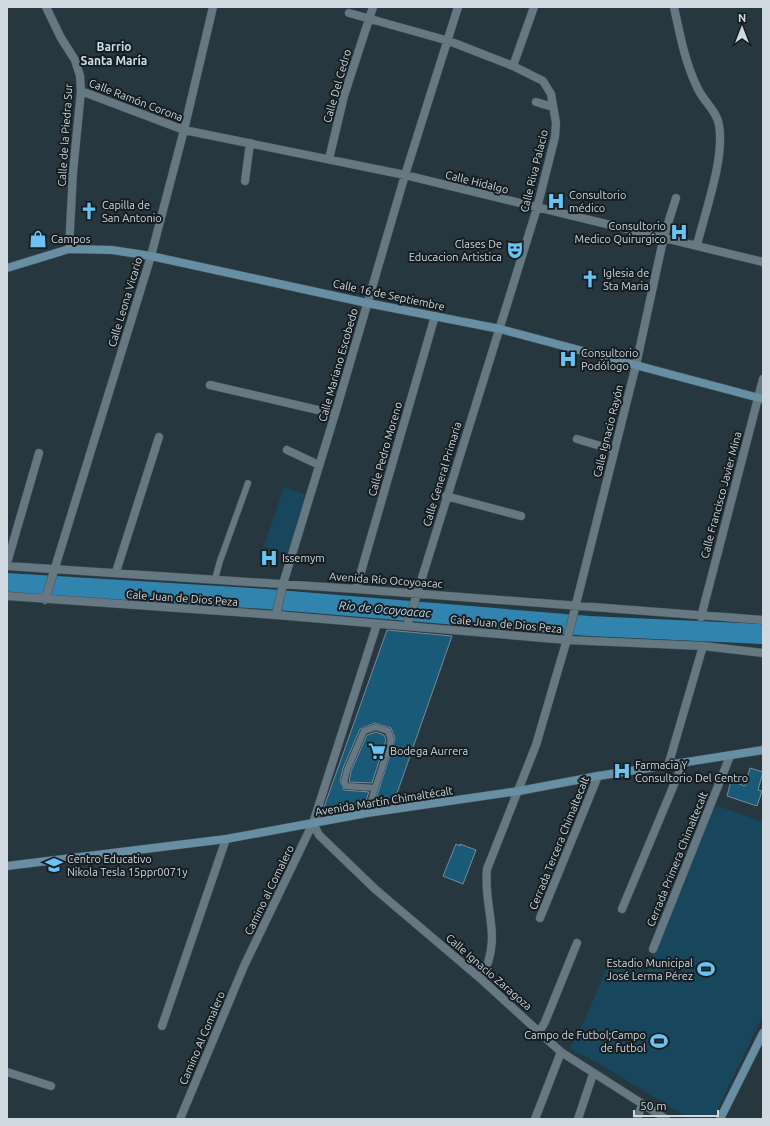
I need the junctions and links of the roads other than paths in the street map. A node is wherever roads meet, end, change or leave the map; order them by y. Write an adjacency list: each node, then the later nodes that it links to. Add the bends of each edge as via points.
1 (46, 7): 11 (street, Calle de la Piedra Sur, via 75,60)
2 (213, 7): 14 (street, Calle Leona Vicario)
3 (373, 7): 8 (street, Calle Del Cedro)
4 (458, 7): 9 (street, Calle Mariano Escobedo)
5 (534, 7): 10 (street)
6 (674, 7): 22 (street, via 687,66 698,90 716,117 720,131 717,165)
7 (349, 13): 8 (street, Calle Riva Palacio)
8 (369, 19): 9 (street, Calle Riva Palacio); 16 (street, Calle Del Cedro, via 344,96)
9 (448, 41): 10 (street, Calle Riva Palacio); 17 (street, Calle Mariano Escobedo)
10 (513, 66): 13 (street, Calle Riva Palacio, via 545,83)
11 (81, 91): 14 (street, Calle Ramón Corona); 23 (street, Calle de la Piedra Sur)
12 (536, 102): 13 (street)
13 (554, 107): 20 (street, Calle Riva Palacio, via 557,130)
14 (184, 130): 15 (street, Calle Hidalgo); 24 (street, Calle Leona Vicario)
15 (250, 143): 16 (street, Calle Hidalgo); 18 (street)
16 (329, 159): 17 (street, Calle Hidalgo)
17 (405, 174): 20 (street, Calle Hidalgo); 27 (street, Calle Mariano Escobedo)
18 (245, 181)
19 (676, 198): 21 (street, Calle Ignacio Rayón)
20 (537, 208): 21 (street, Calle Hidalgo); 29 (street, Calle Riva Palacio)
21 (664, 236): 22 (street, Calle Hidalgo); 30 (street, Calle Ignacio Rayón)
22 (697, 245): 25 (street, Calle Hidalgo)
23 (69, 249): 24 (main road, Calle 16 de Septiembre, via 112,250); 26 (main road, Calle 16 de Septiembre)
24 (150, 256): 27 (main road, Calle 16 de Septiembre); 45 (street, Calle Leona Vicario)
25 (763, 262)
26 (7, 268)
27 (367, 303): 28 (main road, Calle 16 de Septiembre); 34 (street, Calle Mariano Escobedo)
28 (435, 316): 29 (main road, Calle 16 de Septiembre); 49 (street, Calle Pedro Moreno)
29 (500, 329): 30 (main road, Calle 16 de Septiembre); 42 (street, Calle General Primaria)
30 (636, 366): 33 (main road, Calle 16 de Septiembre); 38 (street, Calle Ignacio Rayón)
31 (763, 379): 33 (street, Calle Francisco Javier Mina)
32 (210, 385): 34 (street)
33 (760, 399): 55 (street, Calle Francisco Javier Mina)
34 (335, 414): 40 (street, Calle Mariano Escobedo)
35 (159, 437): 46 (street)
36 (577, 439): 38 (street)
37 (286, 450): 40 (street)
38 (614, 450): 53 (street, Calle Ignacio Rayón)
39 (39, 453): 44 (street)
40 (319, 465): 48 (street, Calle Mariano Escobedo)
41 (248, 482): 47 (lane)
42 (446, 496): 43 (street); 50 (street, Calle General Primaria)
43 (521, 516)
44 (7, 564): 45 (street, Avenida Río Ocoyoacac)
45 (53, 571): 46 (street, Avenida Río Ocoyoacac); 52 (street, Calle Leona Vicario)
46 (116, 572): 47 (street, Avenida Río Ocoyoacac)
47 (215, 579): 48 (street, Avenida Río Ocoyoacac)
48 (282, 587): 49 (street, Avenida Río Ocoyoacac); 54 (street, Calle Mariano Escobedo)
49 (356, 588): 50 (street, Avenida Río Ocoyoacac)
50 (418, 594): 53 (street, Avenida Río Ocoyoacac); 58 (street, Calle General Primaria)
51 (7, 596): 52 (street, Cale Juan de Dios Peza)
52 (46, 597): 54 (street, Cale Juan de Dios Peza)
53 (575, 609): 55 (street, Avenida Río Ocoyoacac); 59 (street, Calle Ignacio Rayón)
54 (276, 612): 57 (street, Cale Juan de Dios Peza)
55 (701, 617): 56 (street, Avenida Río Ocoyoacac)
56 (763, 620)
57 (377, 624): 58 (street, Cale Juan de Dios Peza); 70 (street, Camino al Comalero)
58 (407, 624): 59 (street, Cale Juan de Dios Peza)
59 (567, 638): 60 (street, Cale Juan de Dios Peza); 68 (street, via 536,745)
60 (703, 646): 61 (street, Cale Juan de Dios Peza); 65 (street)
61 (763, 653)
62 (763, 750): 63 (main road, Avenida Martín Chimaltécalt)
63 (730, 756): 64 (main road, Avenida Martín Chimaltécalt); 76 (street, Cerrada Primera Chimaltecalt)
64 (683, 763): 65 (main road, Avenida Martín Chimaltécalt); 73 (street)
65 (668, 766): 66 (main road, Avenida Martín Chimaltécalt)
66 (598, 776): 68 (main road, Avenida Martín Chimaltécalt); 74 (street, Cerrada Tercera Chimaltecalt)
67 (374, 788): 67 (lane, via 391,740 388,731 376,727 364,731 344,782 346,786); 69 (lane)
68 (519, 790): 69 (main road, Avenida Martín Chimaltécalt); 78 (street, via 487,869 493,941 488,965)
69 (367, 813): 70 (main road, Avenida Martín Chimaltécalt)
70 (313, 823): 71 (main road, Avenida Martín Chimaltécalt); 77 (street, Camino al Comalero); 78 (street, Calle Ignacio Zaragoza, via 320,835 375,888)
71 (226, 839): 72 (main road, Avenida Martín Chimaltécalt); 79 (street)
72 (7, 866)
73 (622, 909)
74 (540, 918)
75 (576, 943): 80 (street)
76 (653, 949)
77 (244, 966): 87 (street, Camino Al Comalero)
78 (481, 979): 80 (street, Calle Ignacio Zaragoza)
79 (162, 1026)
80 (540, 1032): 82 (street, Calle Ignacio Zaragoza)
81 (763, 1033): 92 (main road)
82 (561, 1052): 84 (street, Calle Ignacio Zaragoza); 88 (street)
83 (7, 1072): 85 (street)
84 (593, 1074): 86 (street, Calle Ignacio Zaragoza); 89 (street)
85 (51, 1086)
86 (642, 1105): 90 (street); 91 (street, Calle Ignacio Zaragoza)
87 (180, 1119)
88 (535, 1119)
89 (578, 1119)
90 (637, 1119)
91 (666, 1119)
92 (720, 1119)

